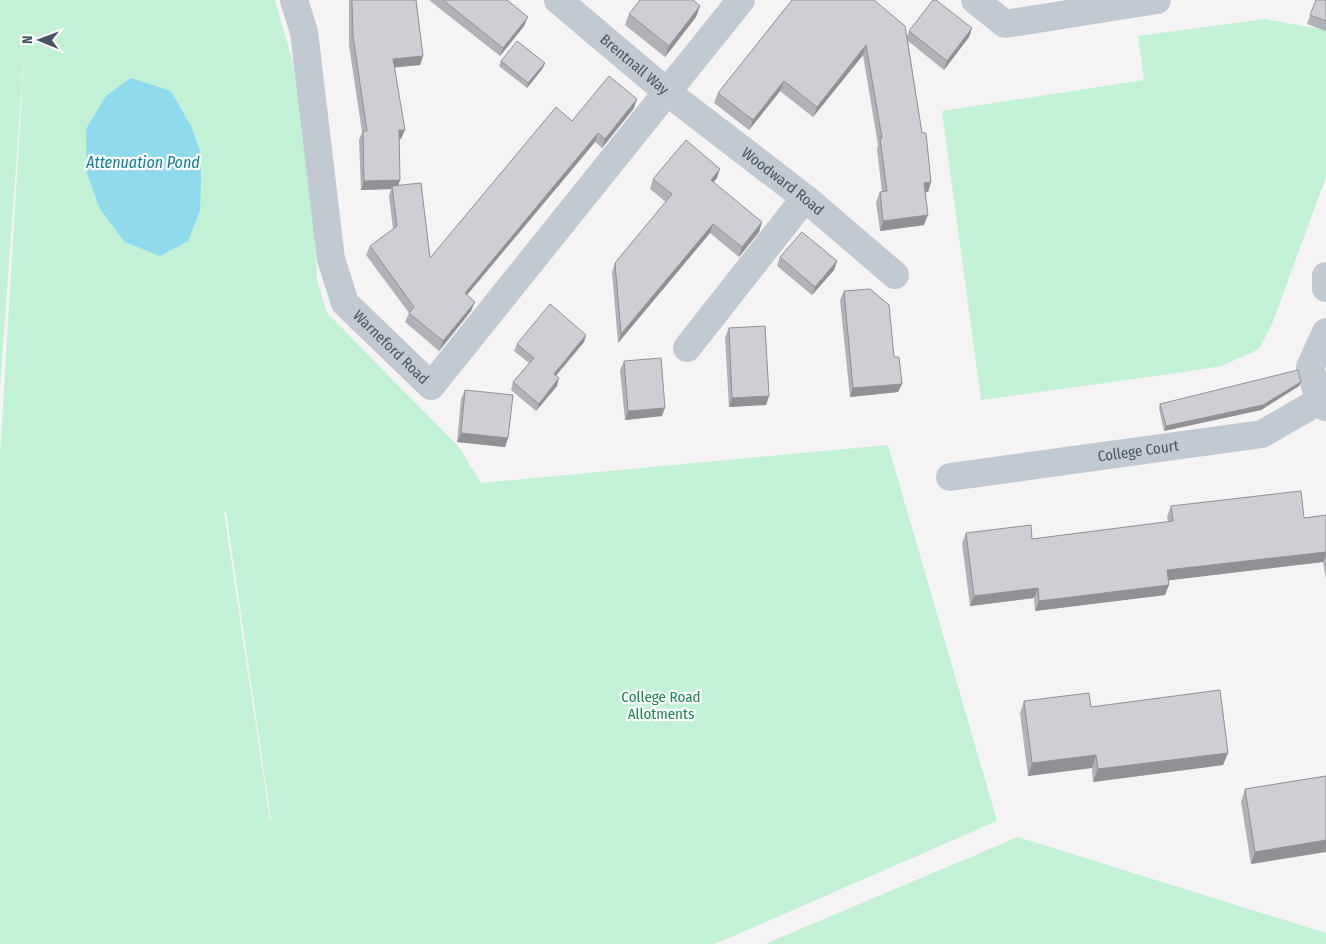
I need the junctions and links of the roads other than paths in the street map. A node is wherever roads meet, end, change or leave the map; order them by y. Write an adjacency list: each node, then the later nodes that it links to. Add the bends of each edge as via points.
1 (294, 0): 6 (street, Warneford Road, via 304,32 331,259 345,303 431,386)
2 (558, 0): 6 (street, Brentnall Way)
3 (741, 0): 6 (street, Brentnall Way)
4 (975, 0): 5 (street, via 1005,24)
5 (1157, 0)
6 (667, 92): 7 (street, Woodward Road)
7 (805, 198): 8 (street, Woodward Road); 12 (street)
8 (895, 275)
9 (1326, 276): 10 (street)
10 (1326, 288)
11 (1326, 332): 13 (street, College Court, via 1310,367)
12 (687, 348)
13 (1322, 404): 14 (street, College Court, via 1262,434)
14 (950, 477)

